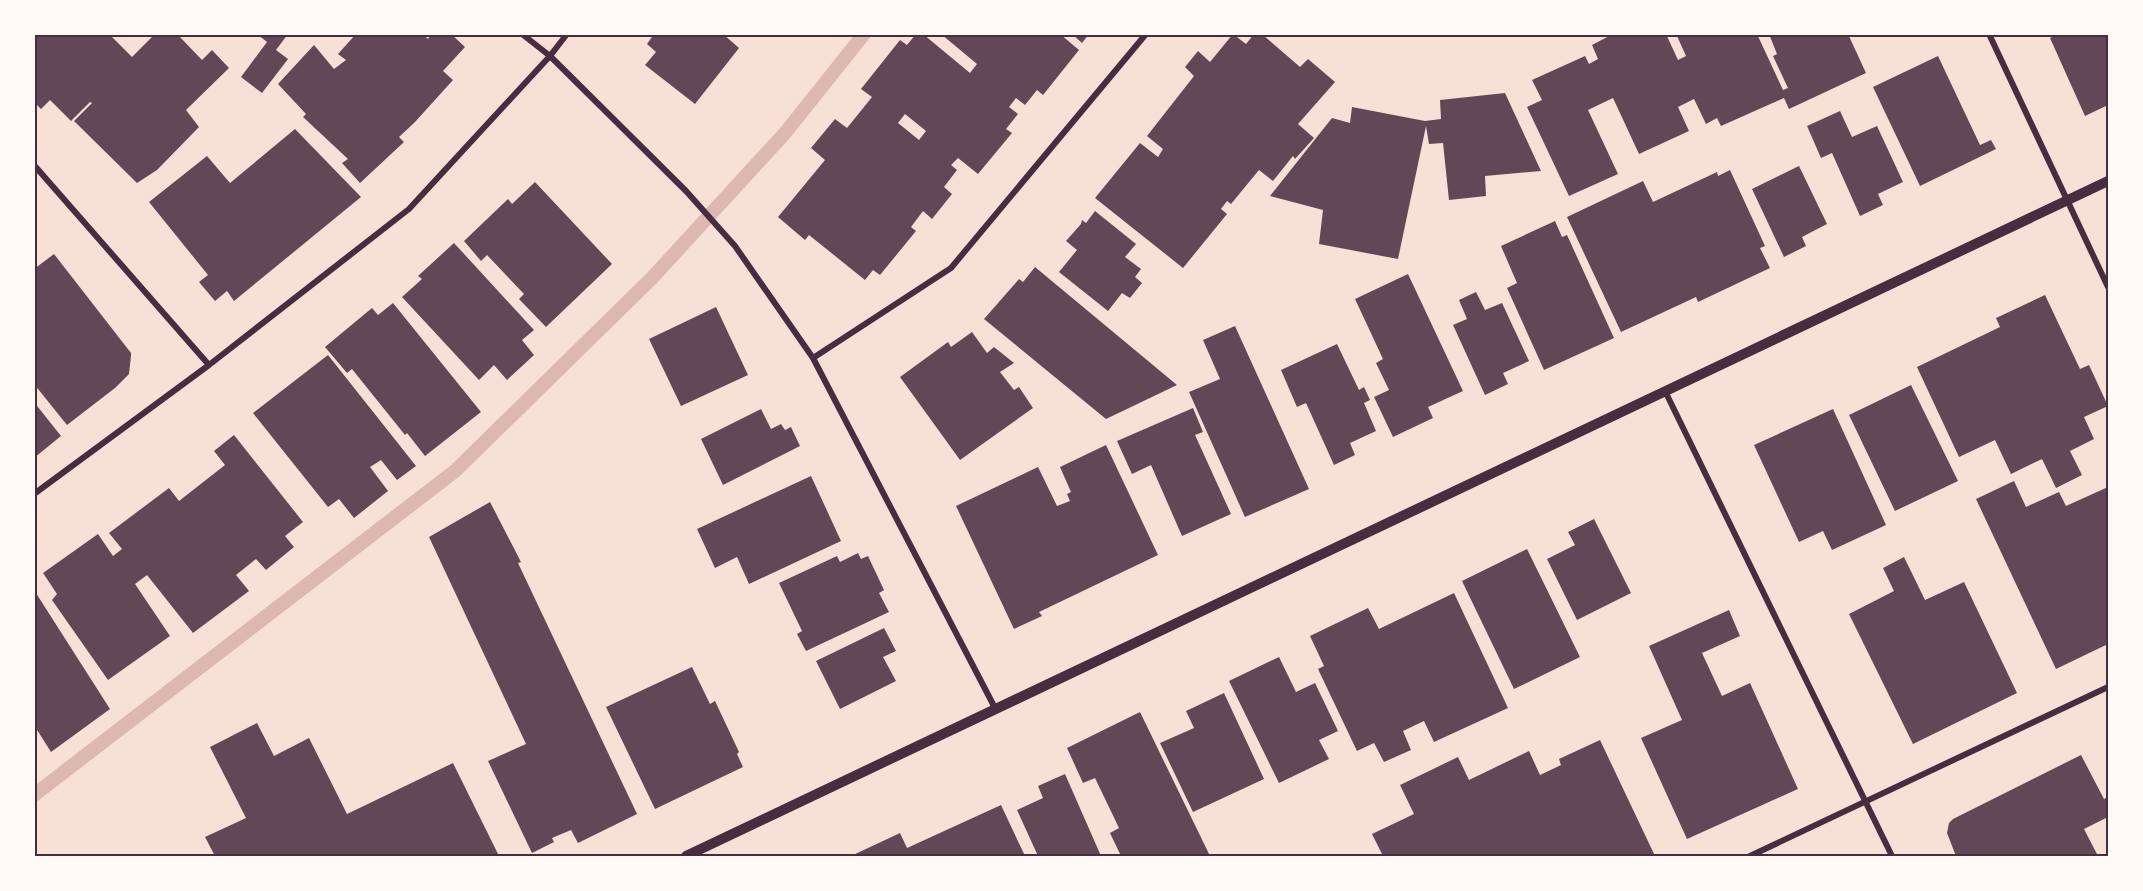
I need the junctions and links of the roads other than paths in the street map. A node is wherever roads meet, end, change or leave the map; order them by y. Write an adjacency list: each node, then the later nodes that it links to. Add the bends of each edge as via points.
1 (522, 34): 5 (street)
2 (567, 34): 5 (street)
3 (1146, 34): 10 (street, via 951,268)
4 (1989, 34): 8 (street)
5 (550, 56): 10 (street, via 686,191 735,246); 11 (street, via 408,209)
6 (34, 165): 11 (street)
7 (2109, 181): 8 (street)
8 (2068, 200): 9 (street); 12 (street)
9 (2109, 287)
10 (813, 358): 15 (street)
11 (209, 366): 13 (street)
12 (1665, 390): 15 (street); 16 (street)
13 (34, 494)
14 (2109, 687): 16 (street)
15 (995, 708): 17 (street)
16 (1866, 801): 18 (street); 19 (street)
17 (686, 856)
18 (1749, 856)
19 (1892, 856)

